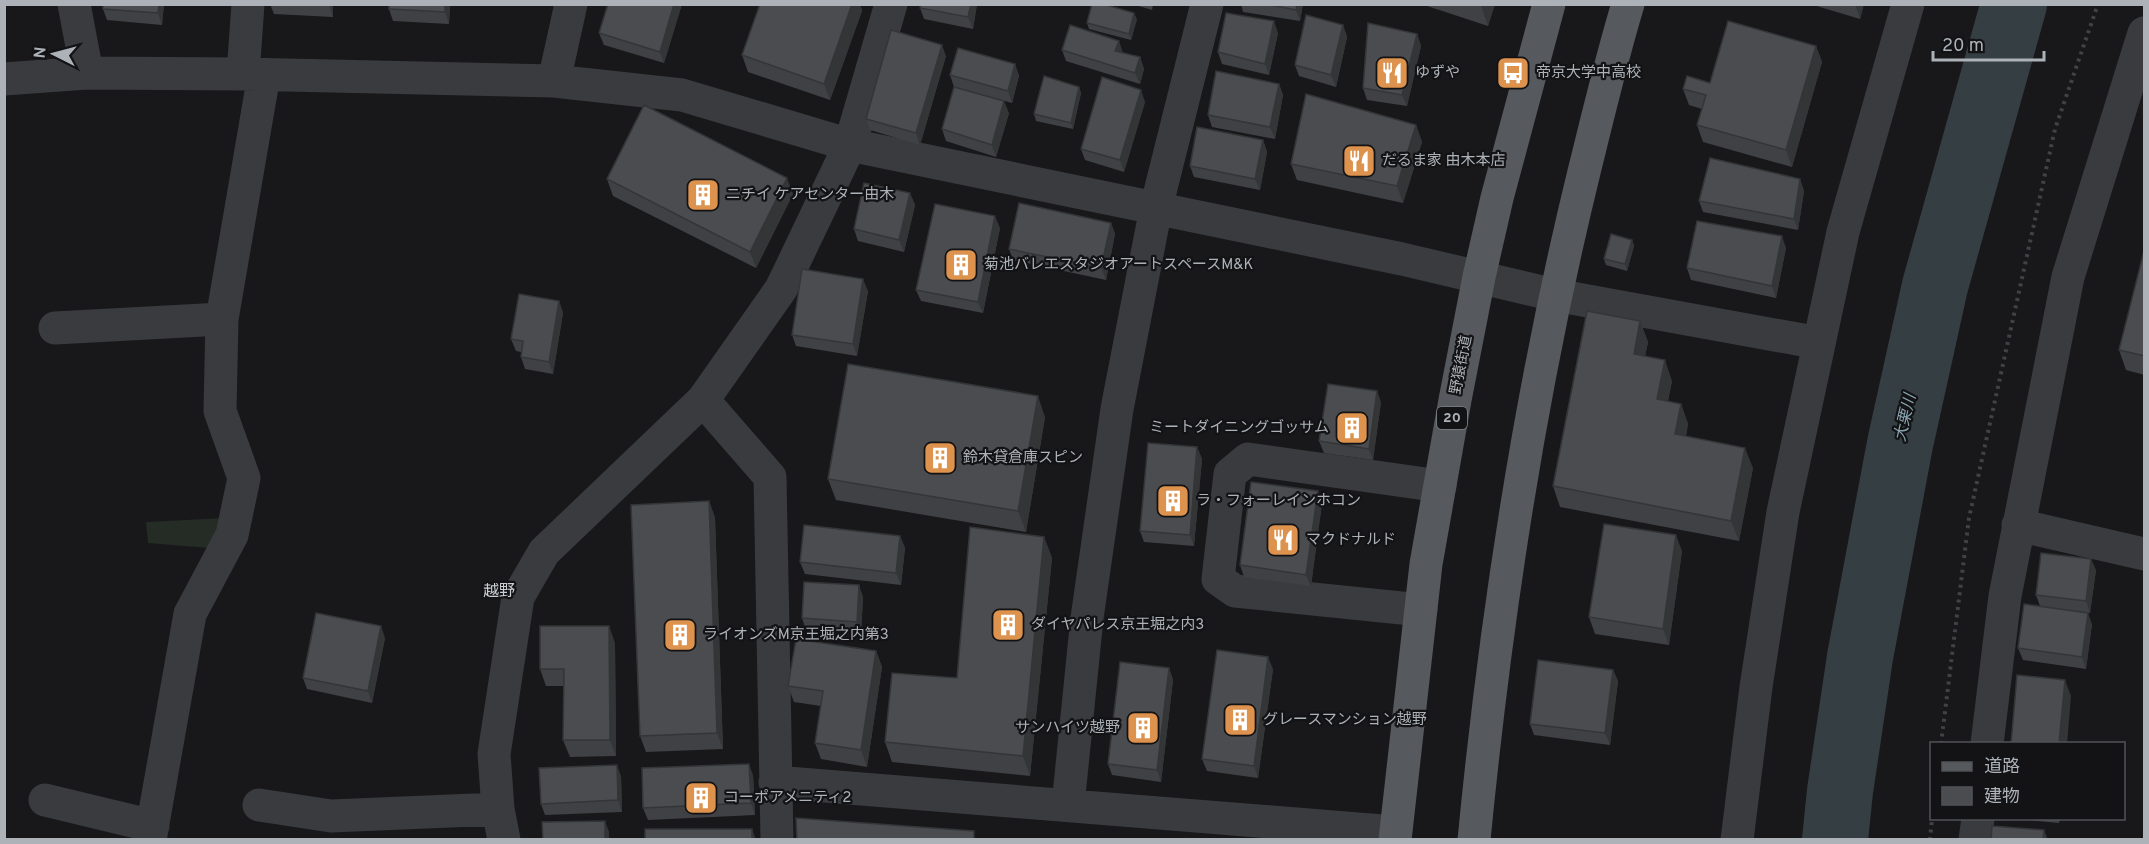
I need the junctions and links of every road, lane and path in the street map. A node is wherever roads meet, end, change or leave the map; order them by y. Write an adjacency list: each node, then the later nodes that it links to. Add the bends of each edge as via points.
1 (74, 4): 11 (street)
2 (248, 4): 12 (street)
3 (571, 4): 14 (street)
4 (891, 4): 15 (street)
5 (1207, 4): 16 (street)
6 (1549, 4): 17 (main road, 野猿街道 / 20)
7 (1628, 4): 18 (main road)
8 (1908, 4): 21 (street, via 1842,232)
9 (2098, 4): 27 (path, via 2055,129 1969,518)
10 (2145, 33): 24 (street, via 2068,277)
11 (87, 73): 12 (street); 13 (street)
12 (253, 74): 14 (street); 19 (street)
13 (4, 79)
14 (554, 81): 15 (street, via 682,95)
15 (850, 145): 16 (street); 22 (street, via 781,289)
16 (1156, 208): 17 (street); 32 (street, via 1117,409 1087,618)
17 (1479, 277): 18 (street); 23 (main road, 野猿街道 / 20)
18 (1555, 295): 21 (street); 39 (main road, via 1506,565)
19 (222, 319): 20 (street); 36 (street, via 220,411 244,478 232,535 190,614)
20 (55, 328)
21 (1819, 343): 40 (street, via 1783,512)
22 (703, 400): 29 (street, via 770,477); 35 (street, via 544,552 518,597 494,754)
23 (1440, 486): 26 (main road, 野猿街道 / 20); 26 (street, via 1248,459 1230,474 1218,579 1235,591)
24 (2019, 525): 25 (street); 28 (street, via 2005,596)
25 (2145, 554)
26 (1421, 610): 37 (main road, 野猿街道 / 20)
27 (1941, 742)
28 (1987, 742)
29 (775, 782): 32 (street); 38 (street)
30 (45, 800): 36 (street)
31 (259, 805): 35 (street, via 331,816)
32 (1068, 805): 37 (street)
33 (1932, 820): 41 (path)
34 (1978, 820): 42 (street)
35 (501, 824)
36 (151, 833)
37 (1395, 836)
38 (777, 840)
39 (1474, 840)
40 (1737, 840)
41 (1930, 840)
42 (1975, 840)

